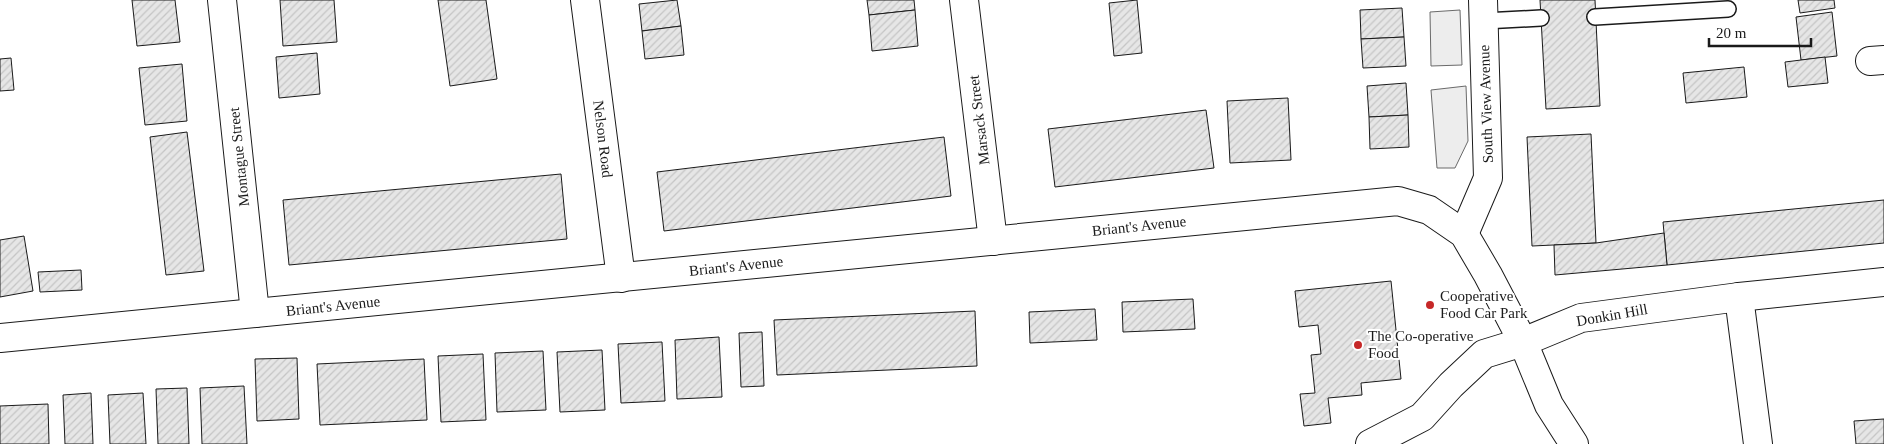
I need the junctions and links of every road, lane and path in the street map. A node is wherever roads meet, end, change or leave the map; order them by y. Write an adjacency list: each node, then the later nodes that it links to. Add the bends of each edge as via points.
1 (222, 0): 13 (street, Montague Street)
2 (585, 0): 10 (street, Nelson Road)
3 (964, 0): 9 (street, Marsack Street)
4 (1728, 9): 6 (lane)
5 (1483, 11): 7 (lane); 8 (street, South View Avenue, via 1488,178)
6 (1595, 17)
7 (1541, 18)
8 (1464, 234): 9 (street, Briant's Avenue, via 1429,210 1398,201); 15 (street)
9 (993, 240): 10 (street, Briant's Avenue)
10 (621, 278): 13 (street, Briant's Avenue)
11 (1884, 282): 12 (street, Donkin Hill)
12 (1739, 296): 15 (street, Donkin Hill, via 1581,318); 18 (street)
13 (255, 313): 14 (street, Briant's Avenue)
14 (0, 338)
15 (1523, 342): 16 (street, Donkin Hill, via 1484,354 1422,417); 17 (street, via 1549,405)
16 (1370, 444)
17 (1574, 444)
18 (1758, 444)

